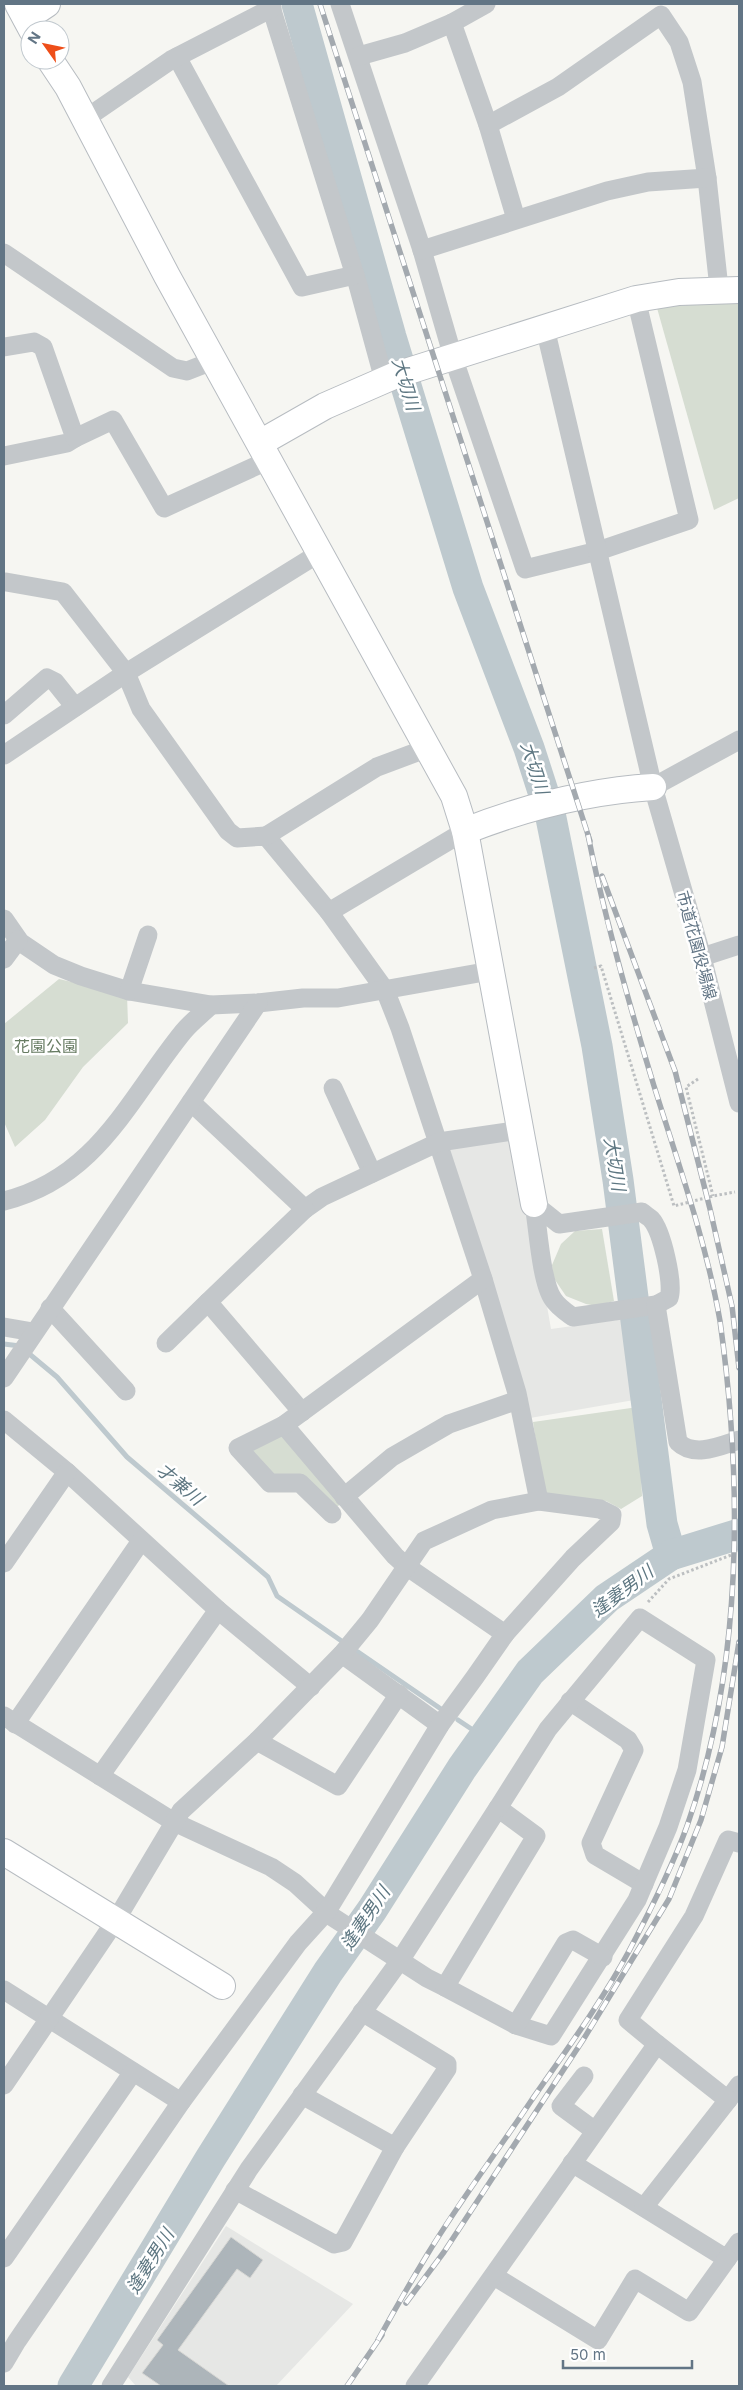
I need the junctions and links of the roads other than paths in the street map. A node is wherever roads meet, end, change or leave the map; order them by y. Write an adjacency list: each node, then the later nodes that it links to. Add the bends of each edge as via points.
1 (47, 4): 6 (street)
2 (340, 4): 8 (street)
3 (486, 4): 7 (street)
4 (271, 6): 9 (street); 17 (street)
5 (657, 9): 12 (street, via 558,87); 13 (street, via 679,42 692,82)
6 (25, 17)
7 (452, 23): 8 (street, via 406,42); 12 (street)
8 (359, 56): 15 (street)
9 (177, 57): 11 (street); 17 (street, via 302,287)
10 (57, 70): 11 (street)
11 (85, 119): 23 (street)
12 (488, 125): 14 (street)
13 (707, 178): 14 (street, via 648,182 607,190); 18 (street, via 718,279)
14 (516, 219): 15 (street)
15 (422, 250): 22 (street)
16 (4, 253): 23 (street, via 173,368 188,371)
17 (355, 275): 24 (street)
18 (728, 290): 19 (street, via 679,292)
19 (636, 299): 20 (street); 28 (street, via 689,520)
20 (545, 328): 22 (street); 28 (street, 市道花園役場線)
21 (4, 347): 25 (street, via 34,342 43,348)
22 (453, 357): 24 (street); 28 (street, via 525,569)
23 (215, 360): 26 (street)
24 (398, 375): 26 (street, via 326,406)
25 (75, 438): 26 (street, via 113,420 164,508); 27 (street, via 67,443)
26 (265, 452): 29 (street)
27 (4, 456)
28 (598, 551): 37 (street, 市道花園役場線)
29 (321, 552): 31 (street); 35 (street)
30 (4, 580): 31 (street, via 63,592)
31 (126, 673): 32 (street); 39 (street, via 141,709 228,831 237,838)
32 (74, 707): 33 (street, via 55,682 47,678); 36 (street)
33 (4, 715)
34 (739, 740): 37 (street)
35 (428, 748): 38 (street, via 454,796); 39 (street, via 377,767)
36 (4, 755)
37 (652, 788): 38 (street, via 566,798 500,817); 45 (street, 市道花園役場線)
38 (465, 832): 40 (street); 47 (street)
39 (266, 836): 40 (street)
40 (329, 912): 48 (street)
41 (4, 919): 43 (street)
42 (148, 935): 49 (street)
43 (18, 940): 46 (street); 49 (street, via 54,965)
44 (739, 945): 45 (street)
45 (702, 957): 54 (street, 市道花園役場線)
46 (4, 959)
47 (490, 971): 48 (street); 55 (street)
48 (385, 990): 50 (street, via 338,998); 56 (street)
49 (129, 991): 51 (street)
50 (258, 1003): 51 (street); 53 (street)
51 (211, 1005): 58 (street, via 184,1031 134,1102 69,1173)
52 (333, 1088): 57 (street)
53 (191, 1102): 60 (street); 66 (street)
54 (739, 1103)
55 (520, 1130): 56 (street); 59 (street)
56 (439, 1142): 57 (street); 63 (street)
57 (372, 1173): 60 (street, via 322,1196)
58 (4, 1201)
59 (534, 1204): 61 (street); 62 (street)
60 (305, 1209): 64 (street)
61 (559, 1224): 62 (street); 65 (street, via 642,1212 652,1220 660,1237 672,1290 669,1298)
62 (541, 1252): 65 (street, via 545,1280 552,1298 573,1317)
63 (483, 1279): 72 (street); 73 (street)
64 (208, 1302): 68 (street); 73 (street)
65 (656, 1305): 76 (street, via 678,1442 690,1450 709,1449)
66 (50, 1308): 69 (street); 71 (street)
67 (4, 1327): 69 (street)
68 (166, 1343)
69 (26, 1344): 70 (street)
70 (4, 1378)
71 (126, 1391)
72 (518, 1400): 78 (street, via 449,1424 392,1457); 79 (street)
73 (302, 1412): 75 (street)
74 (4, 1420): 77 (street)
75 (284, 1425): 78 (street); 80 (street, via 238,1448 270,1483 300,1483)
76 (739, 1440)
77 (66, 1472): 81 (street); 82 (street)
78 (344, 1497): 83 (street)
79 (540, 1501): 83 (street, via 492,1510 424,1541); 85 (street, via 600,1509 612,1515 611,1522 573,1558)
80 (332, 1514)
81 (141, 1541): 84 (street); 90 (street)
82 (4, 1563)
83 (406, 1566): 85 (street); 86 (street, via 370,1620)
84 (218, 1610): 87 (street); 93 (street)
85 (506, 1634): 91 (street)
86 (342, 1654): 87 (street); 88 (street)
87 (311, 1687): 92 (street)
88 (399, 1694): 91 (street); 92 (street, via 338,1786)
89 (570, 1701): 94 (street, via 548,1728); 98 (street, via 628,1740 634,1750 591,1843 595,1855); 98 (street, via 640,1618 706,1662 687,1770)
90 (10, 1720): 93 (street)
91 (440, 1725): 99 (street)
92 (257, 1741): 95 (street, via 181,1811)
93 (100, 1776): 95 (street)
94 (498, 1808): 101 (street); 104 (street, via 534,1833 535,1842)
95 (174, 1822): 99 (street, via 271,1866); 100 (street)
96 (739, 1843): 109 (street, via 728,1840 694,1916 628,2020)
97 (4, 1852): 100 (street)
98 (644, 1884): 102 (street)
99 (329, 1913): 101 (street); 115 (street, via 298,1943)
100 (116, 1920): 103 (street); 107 (street)
101 (396, 1956): 104 (street); 106 (street)
102 (603, 1957): 108 (street, via 551,2036); 108 (street, via 572,1940 566,1943)
103 (222, 1986)
104 (445, 1987): 108 (street)
105 (4, 1990): 107 (street)
106 (362, 2012): 114 (street); 117 (street, via 447,2064 447,2069)
107 (48, 2019): 110 (street); 112 (street)
108 (516, 2025)
109 (657, 2044): 113 (street); 116 (street)
110 (133, 2072): 115 (street); 122 (street)
111 (584, 2076): 116 (street, via 562,2106)
112 (4, 2085)
113 (734, 2092): 120 (street)
114 (302, 2095): 117 (street); 119 (street)
115 (181, 2102): 125 (street)
116 (595, 2131): 118 (street)
117 (396, 2147): 119 (street, via 343,2242 338,2244)
118 (572, 2163): 120 (street); 124 (street)
119 (235, 2190): 127 (street)
120 (644, 2206): 123 (street)
121 (739, 2242): 123 (street)
122 (4, 2258)
123 (727, 2259): 124 (street, via 689,2312 635,2279 598,2340)
124 (494, 2276): 128 (street)
125 (10, 2336): 126 (street)
126 (4, 2363)
127 (111, 2386)
128 (415, 2386)

